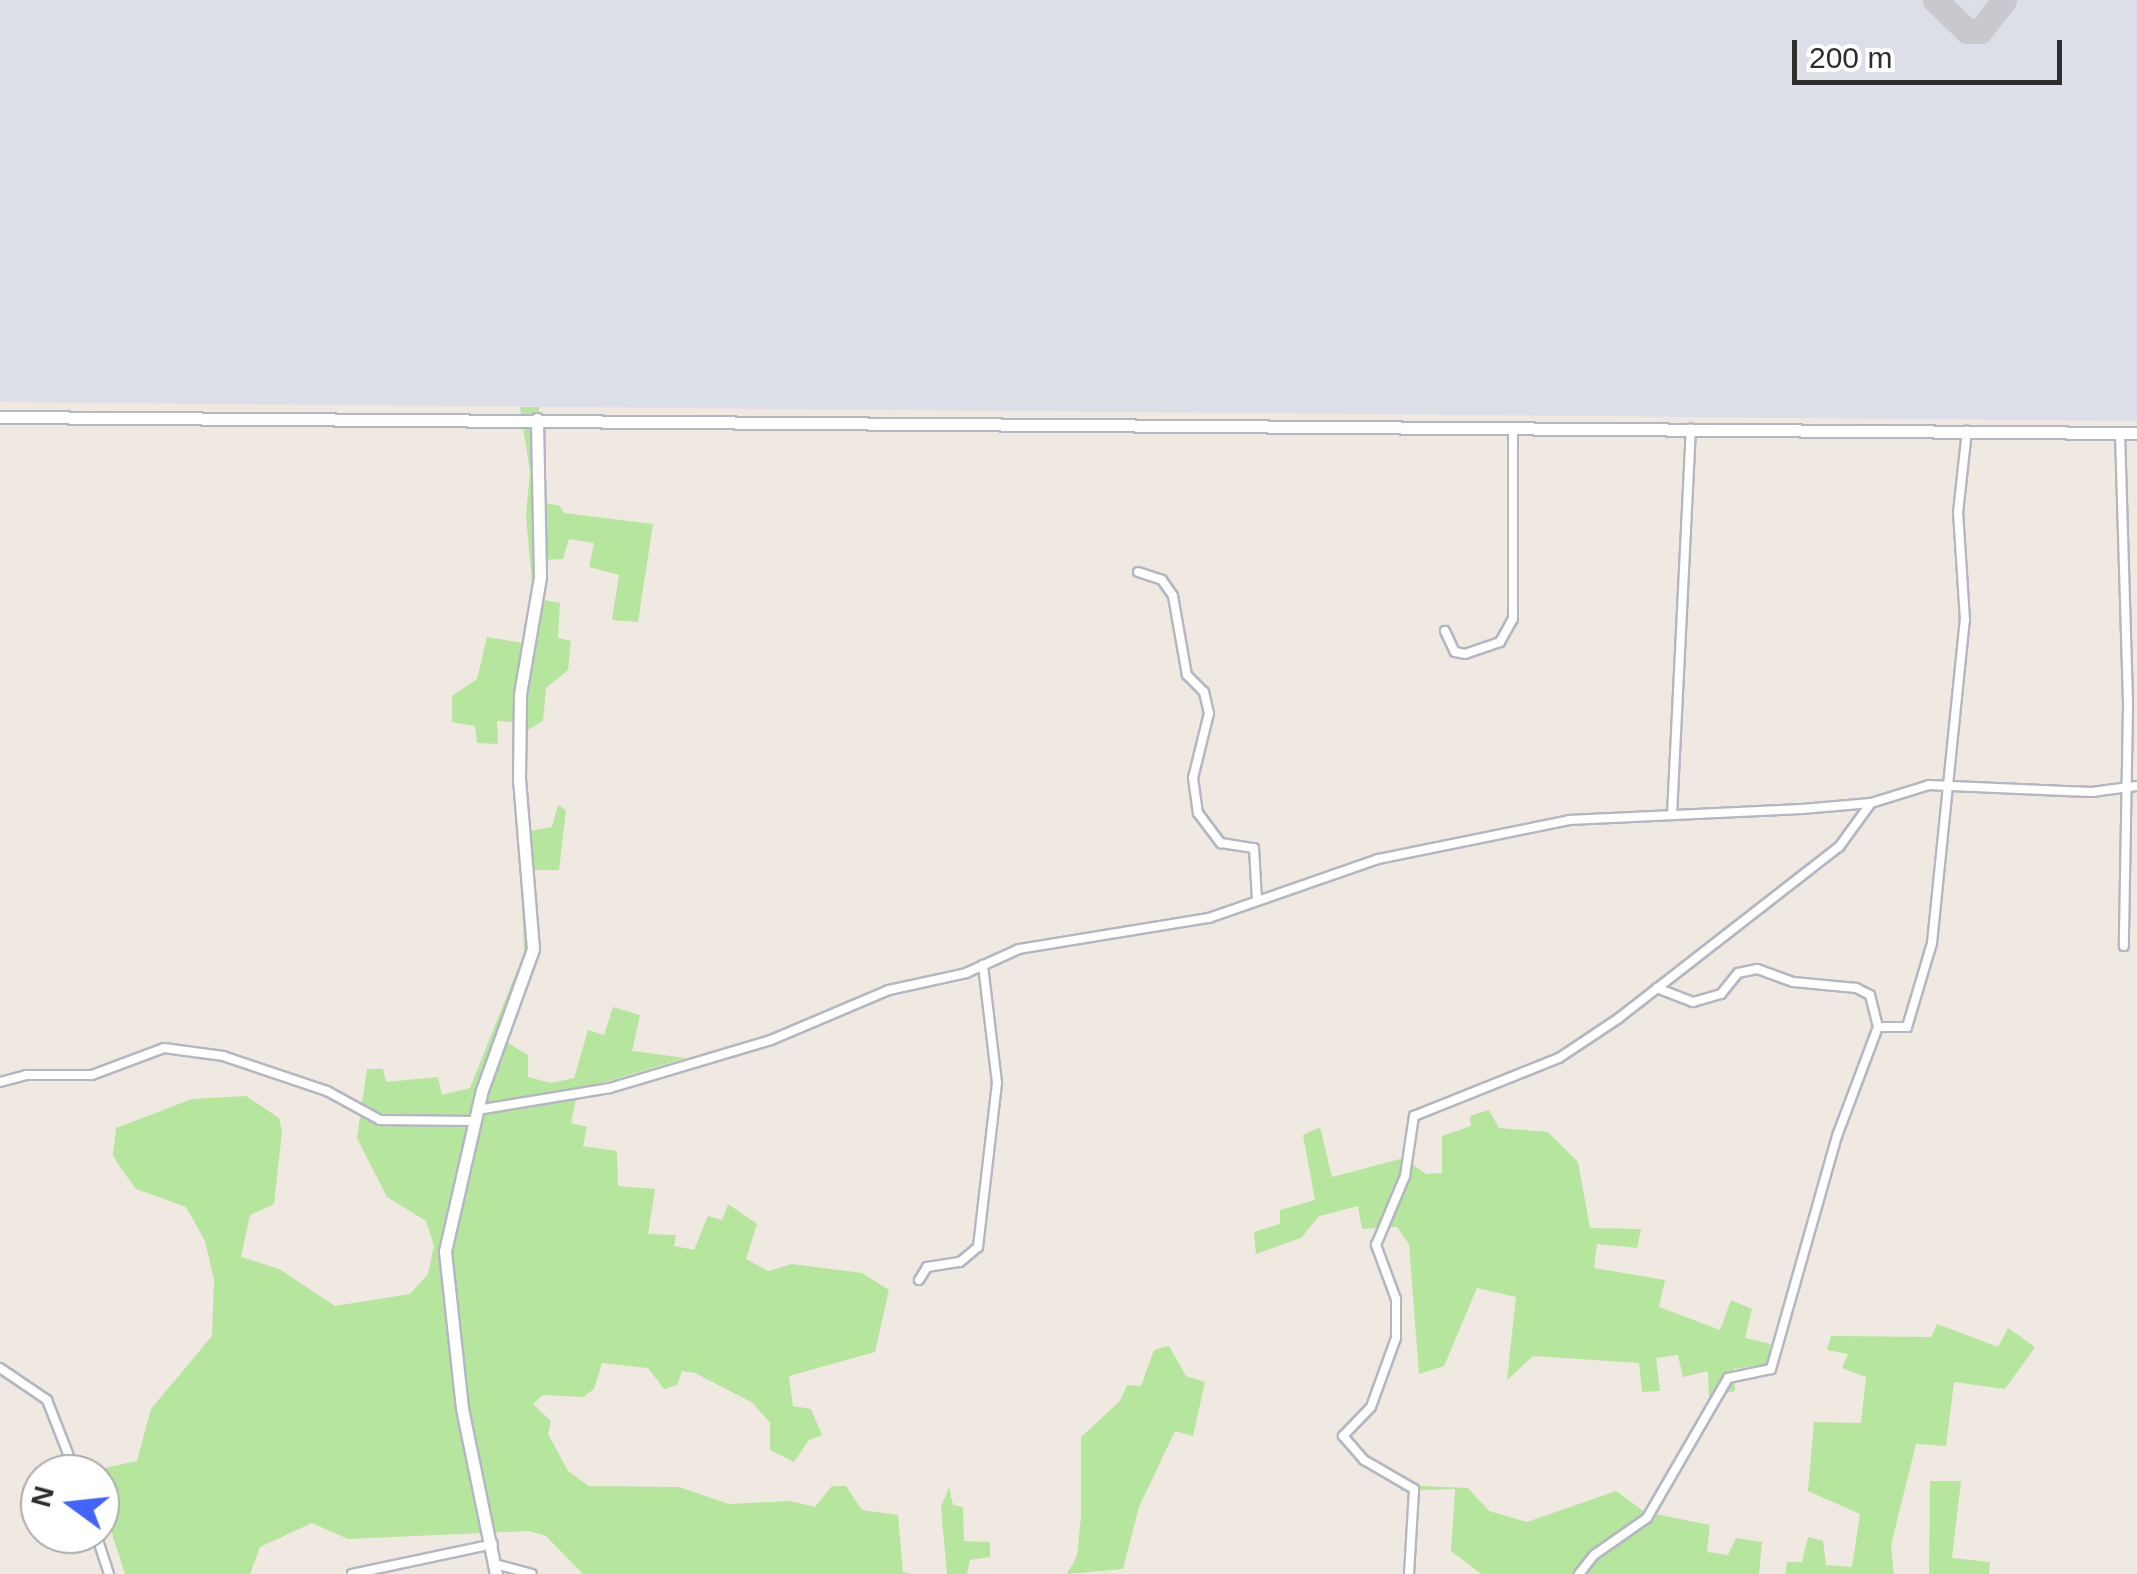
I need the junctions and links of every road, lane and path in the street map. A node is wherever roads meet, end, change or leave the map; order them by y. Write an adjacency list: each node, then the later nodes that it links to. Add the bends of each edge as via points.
1 (0, 417): 2 (street)
2 (537, 419): 3 (street); 21 (street, via 540,577 520,694 519,779 533,950)
3 (1513, 428): 4 (street); 9 (street, via 1513,619 1500,642 1465,654 1455,652)
4 (1691, 428): 5 (street); 14 (street)
5 (1967, 430): 7 (street); 10 (street, via 1958,513 1965,620)
6 (2137, 432): 7 (street)
7 (2120, 433): 12 (street)
8 (1138, 572): 15 (street, via 1162,580 1173,596 1188,675 1204,692 1209,713 1193,778 1198,813 1221,843 1254,848)
9 (1445, 631)
10 (1950, 785): 12 (street); 13 (street); 19 (street, via 1932,946 1907,1027)
11 (2137, 786): 12 (street)
12 (2125, 790): 16 (street, via 2130,892)
13 (1871, 802): 14 (street); 18 (street, via 1838,848)
14 (1672, 816): 15 (street, via 1570,820 1378,859)
15 (1257, 900): 17 (street, via 1176,926 1019,949)
16 (2124, 946)
17 (983, 965): 21 (street, via 890,990 783,1036 610,1088); 22 (street, via 997,1083 978,1247 960,1262 926,1267)
18 (1657, 988): 19 (street, via 1683,1000 1707,1000 1738,974 1758,970 1793,982 1856,988 1870,995); 29 (street, via 1562,1056 1410,1122 1405,1176 1376,1245 1396,1298 1396,1338 1372,1404 1343,1436 1364,1460 1414,1488)
19 (1878, 1027): 30 (street, via 1837,1136 1771,1369 1728,1378 1647,1518)
20 (0, 1082): 21 (street, via 26,1075 92,1075 164,1048 223,1056 326,1091 380,1120)
21 (475, 1115): 25 (street, via 446,1257 462,1408)
22 (919, 1280)
23 (0, 1368): 24 (street, via 47,1400)
24 (68, 1454)
25 (492, 1544): 26 (street); 27 (street)
26 (495, 1569): 28 (street)
27 (352, 1574)
28 (532, 1574)
29 (1408, 1574)
30 (1579, 1574)

